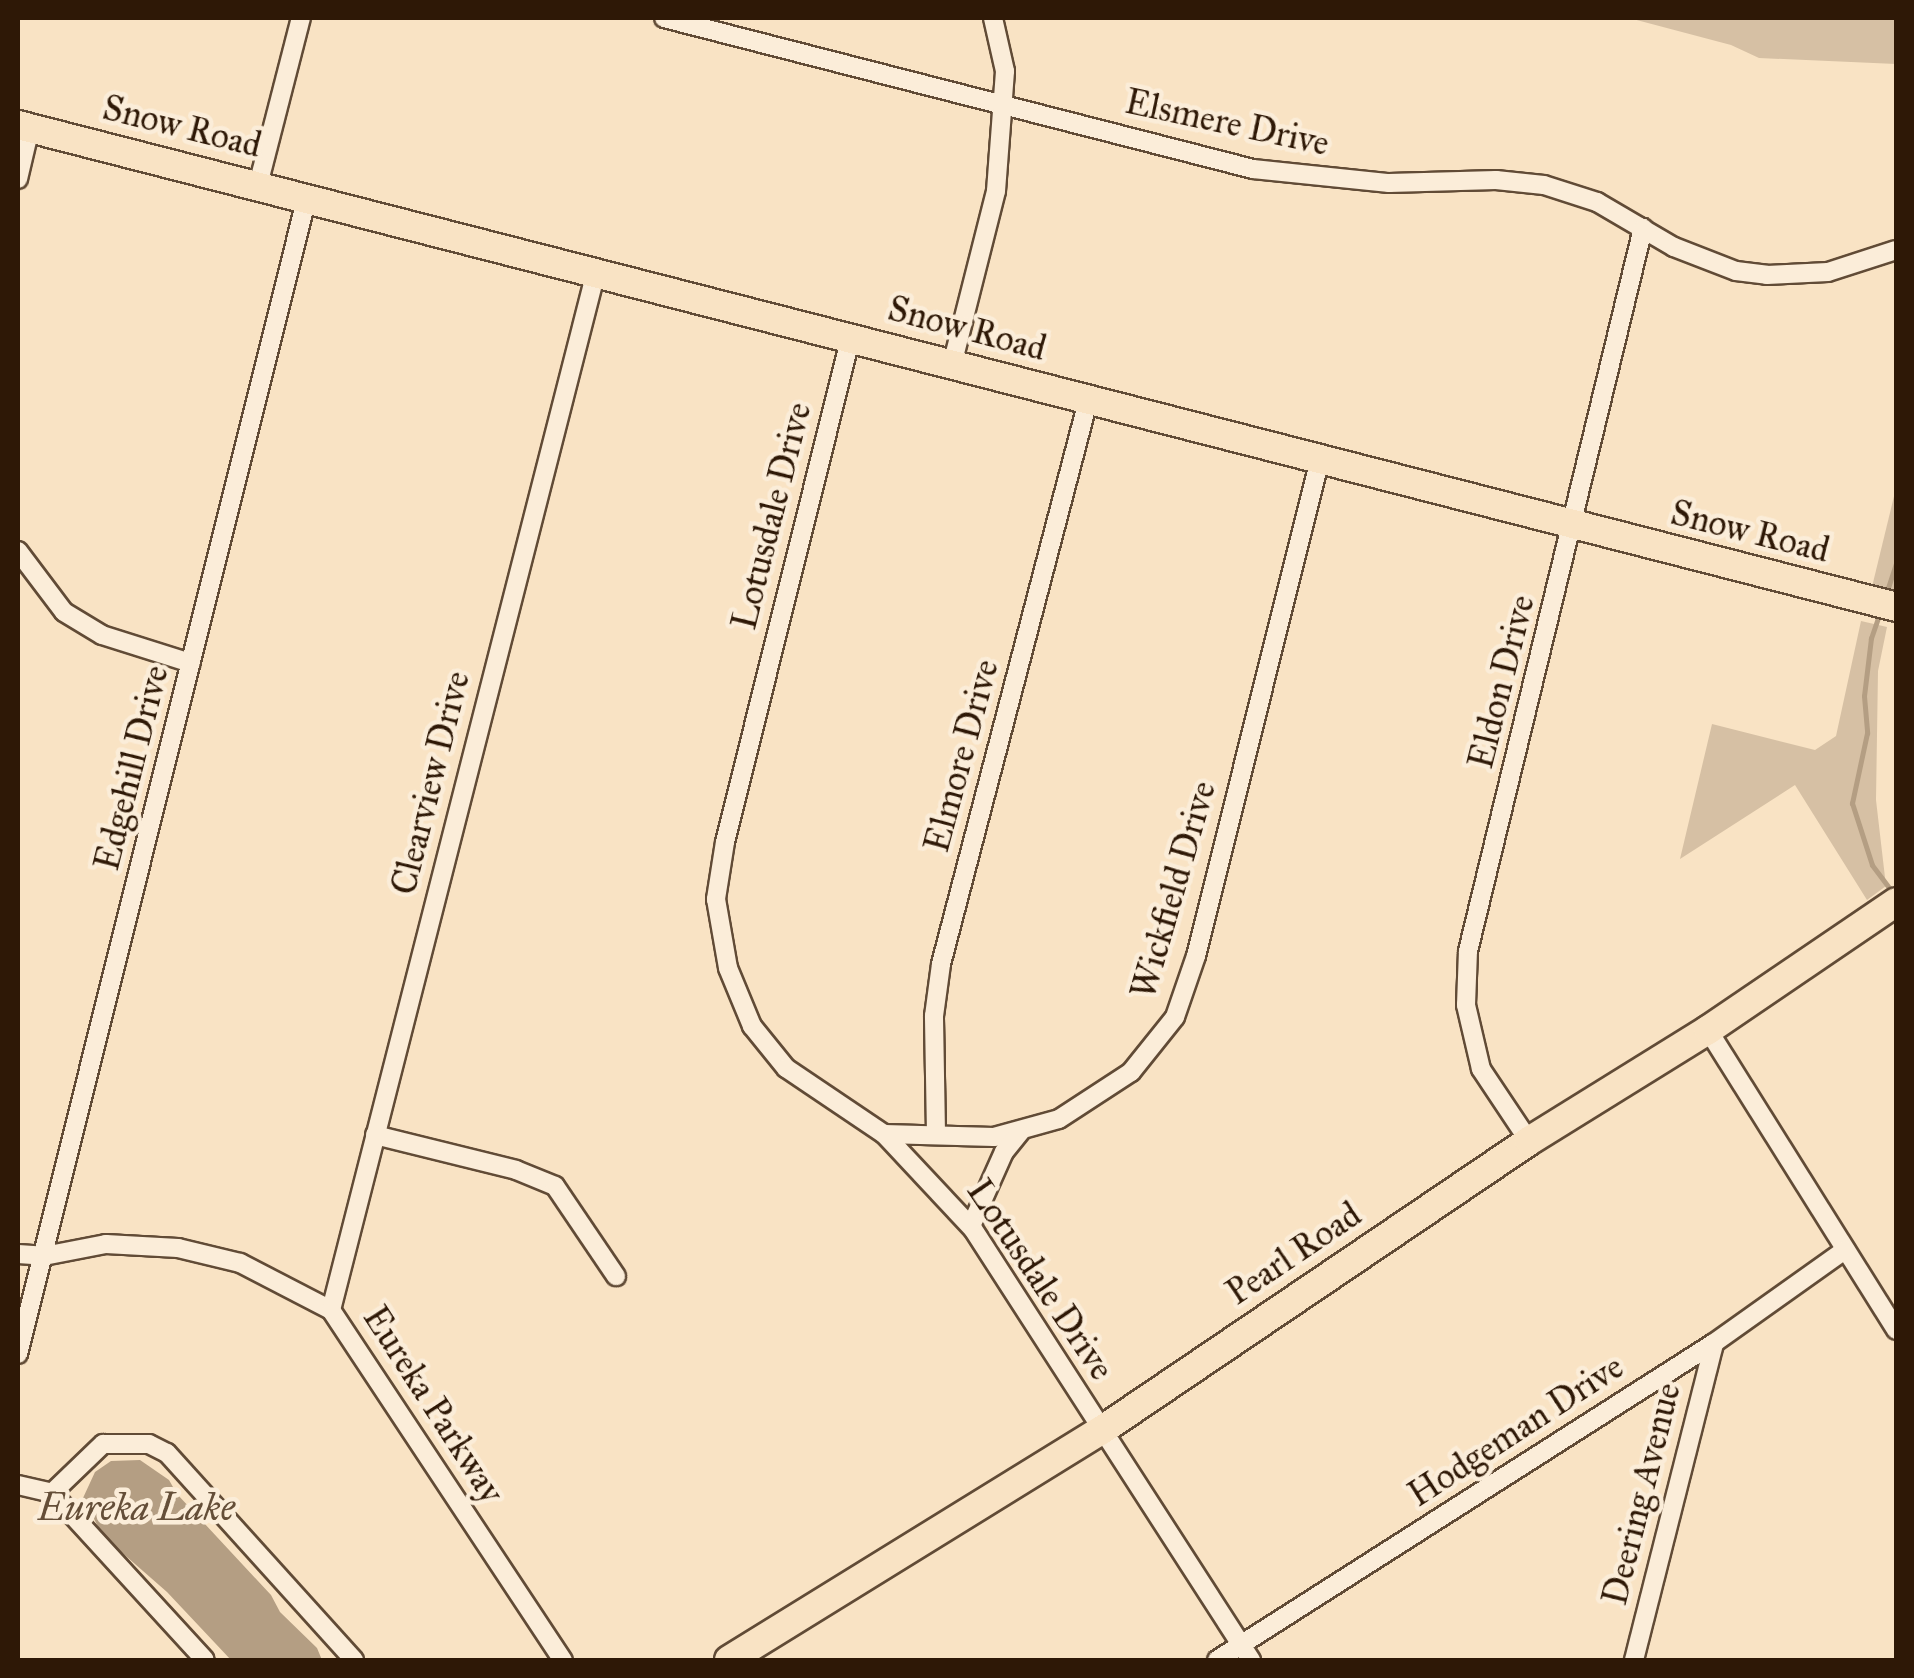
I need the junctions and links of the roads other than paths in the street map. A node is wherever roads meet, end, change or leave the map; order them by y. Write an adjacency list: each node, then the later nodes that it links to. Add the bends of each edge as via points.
1 (302, 18): 7 (street)
2 (664, 18): 4 (street, Elsmere Drive)
3 (992, 18): 4 (street, via 1005,71)
4 (1004, 105): 9 (street, Elsmere Drive, via 1291,175 1544,185 1597,202); 13 (street, via 996,191)
5 (24, 126): 6 (street); 7 (main road, Snow Road)
6 (18, 178)
7 (258, 185): 8 (main road, Snow Road)
8 (308, 197): 11 (main road, Snow Road); 19 (street, Edgehill Drive)
9 (1643, 228): 10 (street, Elsmere Drive, via 1707,262 1767,275 1828,272); 16 (street, Eldon Drive)
10 (1894, 253)
11 (596, 272): 12 (main road, Snow Road); 25 (street, Clearview Drive)
12 (851, 336): 13 (main road, Snow Road); 24 (street, Lotusdale Drive, via 716,900 728,968 752,1026 786,1068)
13 (953, 362): 14 (main road, Snow Road)
14 (1088, 401): 15 (main road, Snow Road); 23 (street, Elmore Drive, via 941,964)
15 (1320, 459): 16 (main road, Snow Road); 22 (street, Wickfield Drive, via 1196,956 1175,1016 1131,1072 1059,1120)
16 (1574, 528): 18 (main road, Snow Road); 26 (street, Eldon Drive, via 1468,952 1466,1005 1481,1069)
17 (18, 551): 19 (street, via 64,612 102,635)
18 (1895, 607)
19 (192, 664): 30 (street, Edgehill Drive)
20 (1891, 906): 21 (main road, Pearl Road)
21 (1708, 1030): 26 (main road, Pearl Road); 28 (street)
22 (1020, 1132): 23 (street, Wickfield Drive); 27 (street)
23 (936, 1133): 24 (street, Wickfield Drive)
24 (884, 1134): 27 (street, Lotusdale Drive)
25 (375, 1135): 31 (street, via 555,1186); 32 (street, Clearview Drive)
26 (1529, 1141): 36 (main road, Pearl Road)
27 (971, 1226): 36 (street, Lotusdale Drive)
28 (1845, 1250): 33 (street); 34 (street, Hodgeman Drive)
29 (18, 1254): 30 (street, Eureka Parkway)
30 (44, 1256): 32 (street, Eureka Parkway, via 106,1244 178,1248 240,1263); 35 (street, Edgehill Drive)
31 (616, 1276)
32 (331, 1310): 42 (street, Eureka Parkway)
33 (1896, 1330)
34 (1714, 1343): 39 (street, Hodgeman Drive); 45 (street, Deering Avenue)
35 (18, 1354)
36 (1102, 1430): 39 (street, Lotusdale Drive); 43 (main road, Pearl Road)
37 (18, 1486): 38 (street)
38 (52, 1493): 40 (street); 41 (street, via 102,1444 149,1444 167,1453)
39 (1246, 1652): 44 (street, Hodgeman Drive)
40 (204, 1660)
41 (354, 1660)
42 (563, 1660)
43 (729, 1660)
44 (1217, 1660)
45 (1634, 1660)

